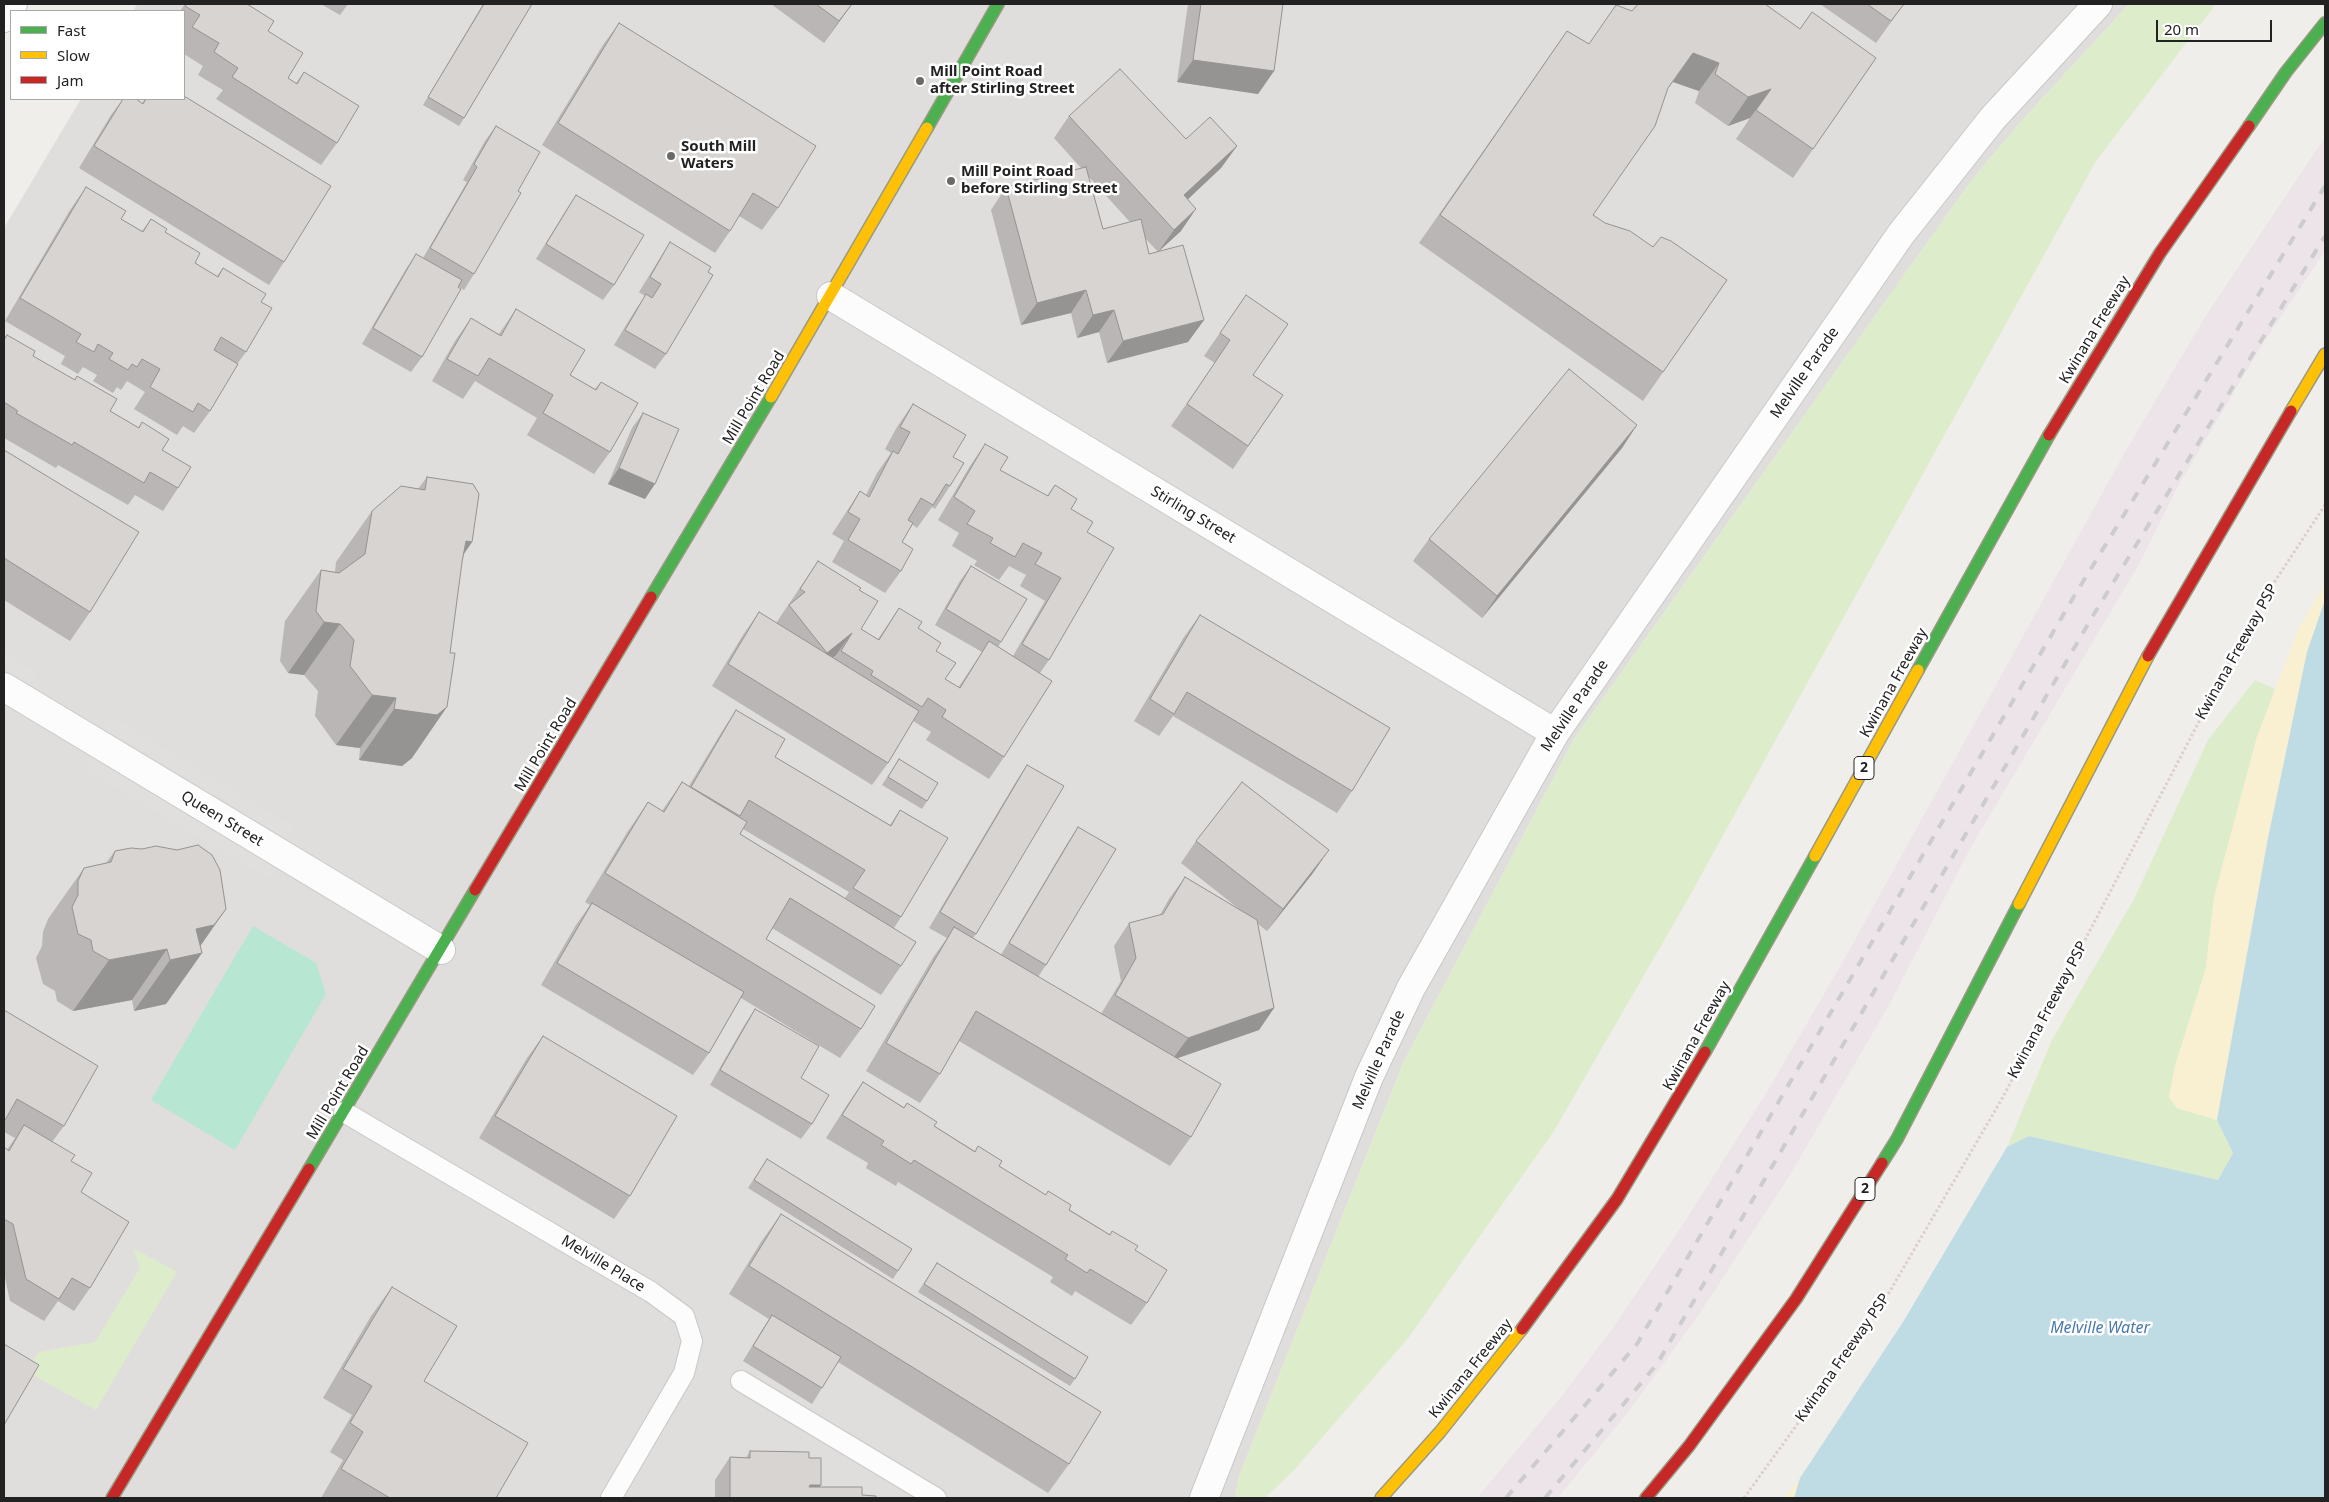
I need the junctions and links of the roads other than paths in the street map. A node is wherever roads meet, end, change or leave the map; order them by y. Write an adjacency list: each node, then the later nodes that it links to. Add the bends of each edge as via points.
1 (13, 4): 4 (street)
2 (998, 4): 6 (main road, Mill Point Road)
3 (2098, 4): 9 (street, Melville Parade, via 1993,118 1901,234)
4 (4, 18)
5 (2325, 23): 17 (main road, Kwinana Freeway / 2, via 2286,72 2160,253 2051,432 1683,1092 1616,1199 1540,1307 1440,1432)
6 (832, 296): 9 (street, Stirling Street); 10 (main road, Mill Point Road)
7 (2324, 357): 18 (main road, 2, via 2152,647 1896,1139 1796,1299 1689,1446)
8 (4, 687): 10 (street, Queen Street)
9 (1555, 733): 16 (street, Melville Parade, via 1411,988 1373,1068)
10 (441, 950): 11 (main road, Mill Point Road)
11 (344, 1112): 13 (main road, Mill Point Road); 14 (lane, Melville Place, via 651,1292 684,1316 692,1341 684,1373)
12 (741, 1381): 15 (lane)
13 (112, 1498)
14 (611, 1498)
15 (936, 1498)
16 (1204, 1498)
17 (1380, 1498)
18 (1646, 1498)

